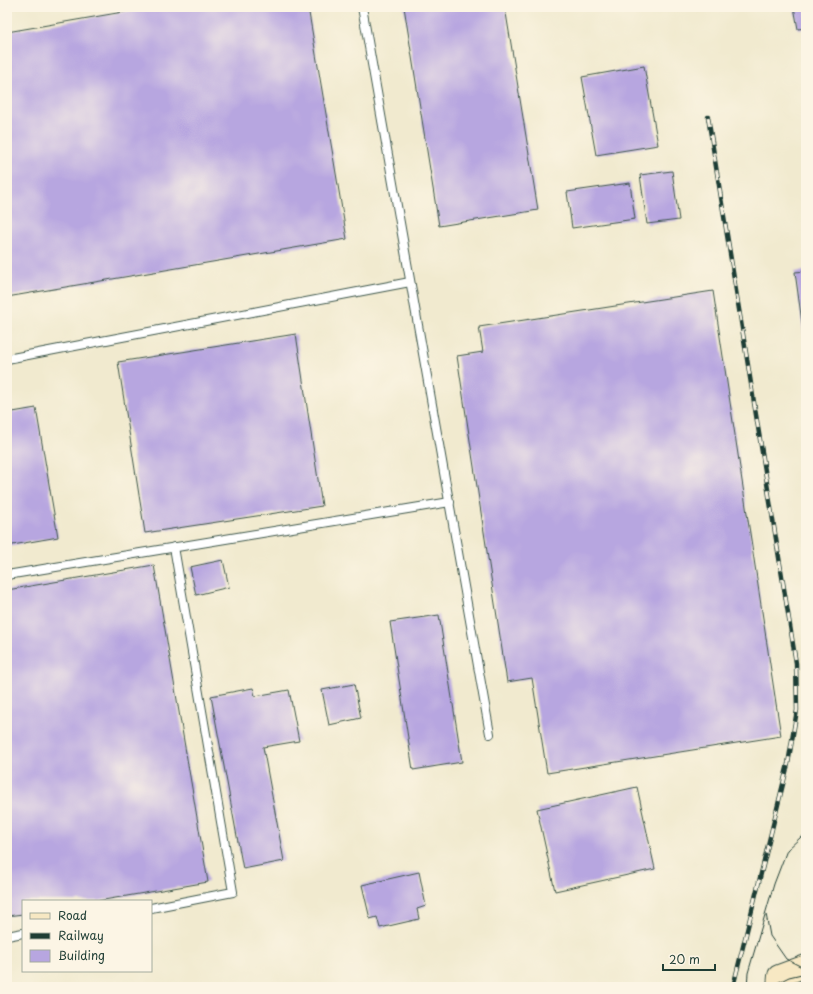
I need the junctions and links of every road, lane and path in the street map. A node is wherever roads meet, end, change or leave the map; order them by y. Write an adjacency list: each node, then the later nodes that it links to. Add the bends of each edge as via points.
1 (362, 7): 2 (lane)
2 (410, 282): 3 (lane); 4 (lane)
3 (7, 359)
4 (450, 502): 5 (lane); 7 (lane)
5 (174, 547): 6 (lane); 8 (lane, via 232,892)
6 (7, 575)
7 (490, 734)
8 (152, 908)
9 (22, 933): 10 (lane)
10 (7, 936)
11 (806, 966): 12 (main road)
12 (779, 981)

